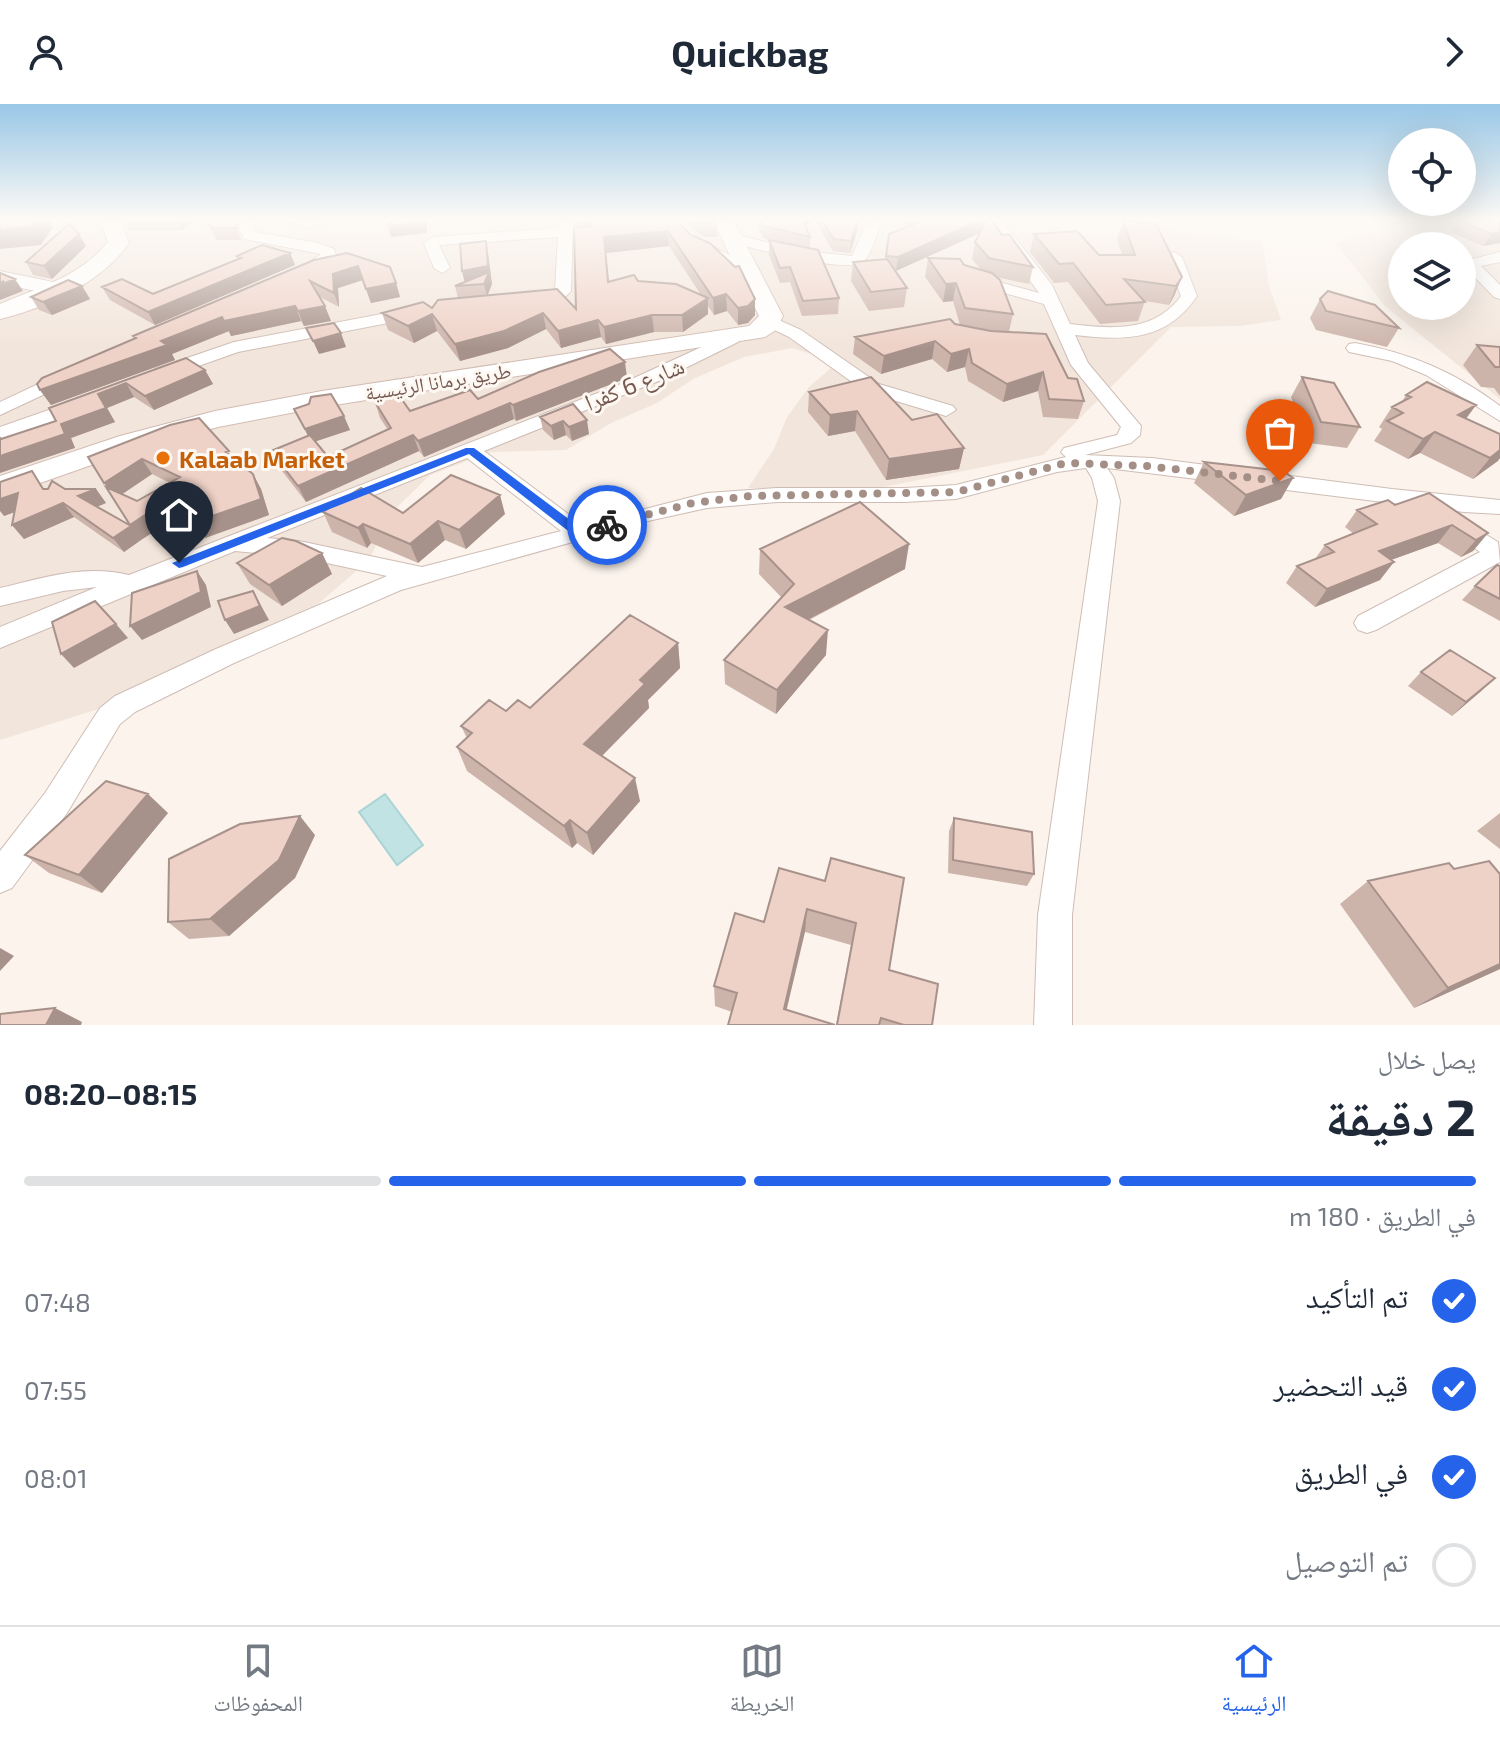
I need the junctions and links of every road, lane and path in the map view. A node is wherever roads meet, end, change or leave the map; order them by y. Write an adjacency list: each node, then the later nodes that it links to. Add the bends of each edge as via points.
1 (98, 263): 15 (main road)
2 (325, 263): 14 (street)
3 (440, 263): 11 (street)
4 (566, 263): 18 (street, via 562,294)
5 (737, 263): 10 (street)
6 (743, 263): 10 (main road)
7 (1025, 263): 17 (street)
8 (1176, 263): 22 (street, via 1189,296 1164,321 1139,331)
9 (1474, 263): 16 (street, via 1470,264)
10 (745, 267): 21 (main road, via 770,311)
11 (442, 268)
12 (0, 276): 15 (street)
13 (967, 278): 17 (street)
14 (286, 280)
15 (56, 287): 20 (main road)
16 (1500, 294)
17 (1052, 301): 22 (street)
18 (514, 304)
19 (436, 309): 27 (street, via 234,347)
20 (0, 312)
21 (770, 321): 23 (main road, طريق برمانا الرئيسية, via 762,329); 30 (street, via 786,326 873,388)
22 (1068, 337): 24 (street); 35 (street, via 1086,375 1133,430 1124,439 1076,450)
23 (732, 338): 33 (street, شارع 6 كفرا, via 685,363); 36 (main road, طريق برمانا الرئيسية, via 215,419)
24 (1044, 343)
25 (1355, 348): 31 (street, via 1426,365)
26 (80, 370): 29 (street)
27 (140, 381)
28 (97, 398): 32 (street)
29 (0, 409)
30 (946, 410)
31 (1500, 415)
32 (0, 434)
33 (470, 450): 39 (street); 40 (street, شارع 6 كفرا)
34 (1092, 461): 35 (street); 37 (street); 47 (street, via 1109,501 1055,915)
35 (1041, 467): 39 (street, via 957,492 711,500)
36 (0, 487)
37 (1424, 501): 38 (street); 44 (street, via 1494,555)
38 (1500, 507)
39 (580, 534): 41 (street)
40 (230, 543): 41 (street, via 299,549); 42 (street, شارع 6 كفرا)
41 (418, 575): 46 (street, via 253,643 125,704 110,716 56,803)
42 (128, 584): 43 (street, via 105,578 70,580); 45 (street, شارع 6 كفرا)
43 (0, 597)
44 (1367, 623)
45 (0, 638)
46 (0, 877)
47 (1053, 1025)

